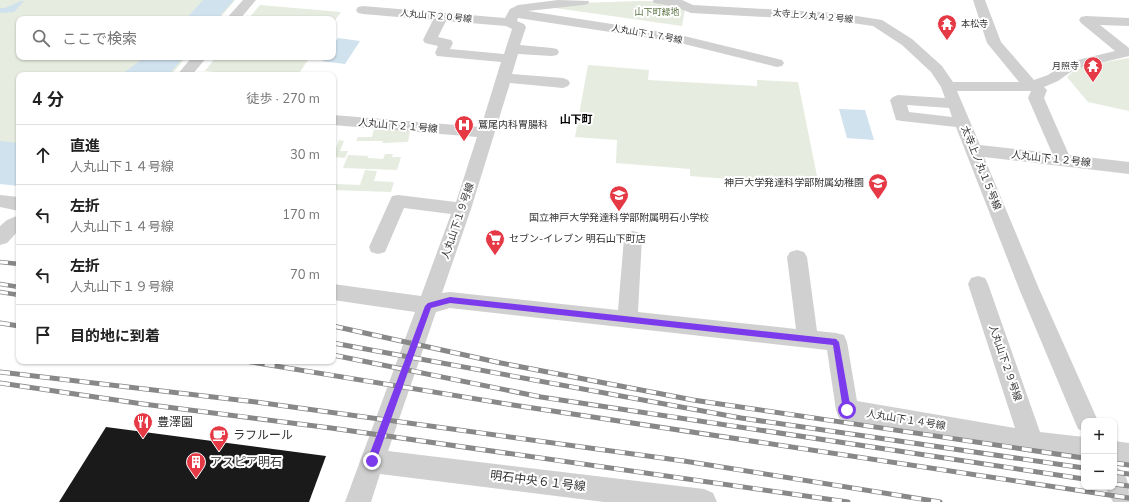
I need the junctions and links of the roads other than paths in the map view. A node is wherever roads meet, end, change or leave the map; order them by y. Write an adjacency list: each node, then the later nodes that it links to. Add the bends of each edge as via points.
1 (250, 0): 7 (street)
2 (586, 0): 9 (street, via 523,8)
3 (659, 0): 5 (street, 太寺上ノ丸４２号線)
4 (979, 0): 20 (street, via 994,43)
5 (676, 1): 19 (street, 太寺上ノ丸４２号線, via 691,9 836,11 877,23 894,32 937,69)
6 (363, 10): 8 (street, 人丸山下２０号線)
7 (236, 16)
8 (442, 16): 9 (street, 人丸山下２０号線); 13 (street, via 430,40 446,43 442,53)
9 (512, 17): 13 (street, 人丸山下１９号線, via 519,27); 15 (street, 人丸山下１７号線, via 522,14 676,38)
10 (1129, 22): 12 (street, via 1086,20)
11 (552, 52): 13 (street)
12 (1128, 52): 20 (street, via 1070,66)
13 (511, 54): 17 (street, 人丸山下１９号線)
14 (197, 60): 16 (street)
15 (778, 63)
16 (187, 72)
17 (504, 78): 18 (street); 24 (street, 人丸山下１９号線)
18 (563, 83)
19 (948, 88): 20 (street); 21 (street, 太寺上ノ丸１５号線)
20 (1035, 88): 26 (street, via 1036,98)
21 (955, 104): 23 (street, 太寺上ノ丸１５号線); 23 (street, via 898,100 902,116)
22 (336, 120): 24 (street, 人丸山下２１号線)
23 (962, 123): 25 (street, 太寺上ノ丸１５号線)
24 (487, 133): 30 (street, 人丸山下１９号線)
25 (974, 150): 26 (street, 人丸山下１２号線); 41 (street, 太寺上ノ丸１５号線, via 1030,291)
26 (1063, 160): 27 (street, 人丸山下１２号線)
27 (1129, 168)
28 (0, 202): 29 (street)
29 (16, 204)
30 (462, 209): 34 (street, via 398,201); 38 (street, 人丸山下１９号線)
31 (16, 224): 32 (street)
32 (0, 238)
33 (633, 238): 39 (street)
34 (378, 246)
35 (797, 257): 40 (street)
36 (978, 284): 42 (street, 人丸山下２９号線)
37 (336, 292): 38 (street, 人丸山下１４号線)
38 (428, 306): 39 (street, 人丸山下１４号線, via 450,300); 46 (street, 人丸山下１９号線)
39 (627, 320): 40 (street, 人丸山下１４号線)
40 (808, 339): 42 (street, 人丸山下１４号線, via 836,342 847,410)
41 (1085, 418)
42 (1032, 442): 43 (street, 人丸山下１４号線)
43 (1081, 449)
44 (1117, 453): 45 (street)
45 (1129, 455)
46 (372, 461): 48 (street, 人丸山下１９号線); 49 (street, 明石中央６１号線)
47 (1117, 484): 50 (street)
48 (358, 502)
49 (704, 502)
50 (1127, 502)

